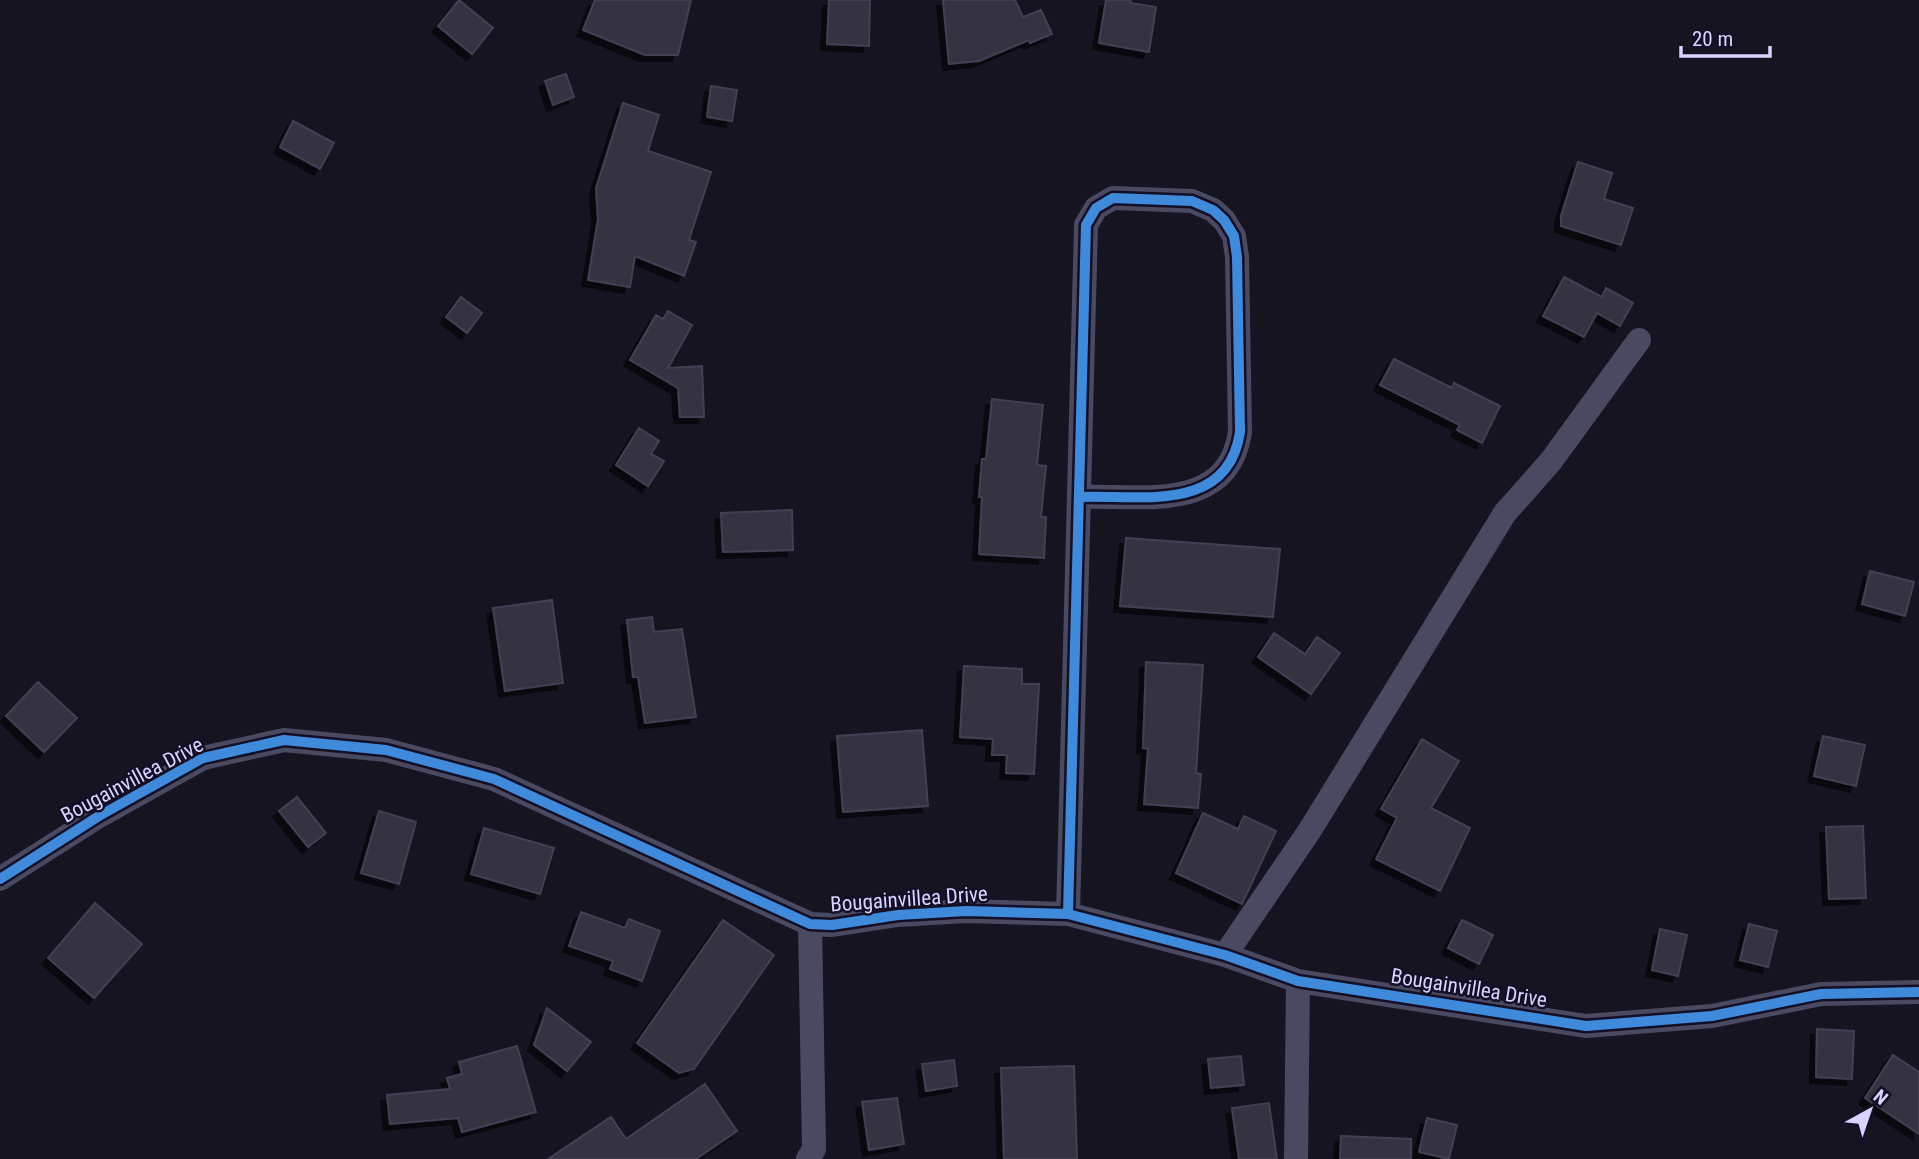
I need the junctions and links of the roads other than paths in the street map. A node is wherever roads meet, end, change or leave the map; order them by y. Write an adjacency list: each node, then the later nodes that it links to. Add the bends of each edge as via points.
1 (1639, 340): 6 (street, via 1551,461 1505,513 1310,830)
2 (1081, 497): 2 (street, via 1086,225 1096,208 1113,198 1192,201 1219,215 1234,236 1237,452 1227,471 1189,494); 4 (street)
3 (0, 879): 5 (street, Bougainvillea Drive, via 203,758 284,740 386,750 494,779)
4 (1068, 914): 5 (street, Bougainvillea Drive, via 966,911); 6 (street, Bougainvillea Drive)
5 (810, 924): 9 (street, via 814,1149)
6 (1225, 955): 7 (street, Bougainvillea Drive)
7 (1298, 981): 8 (street, Bougainvillea Drive, via 1586,1026 1712,1016 1821,994); 10 (street)
8 (1919, 992)
9 (808, 1159)
10 (1296, 1159)

